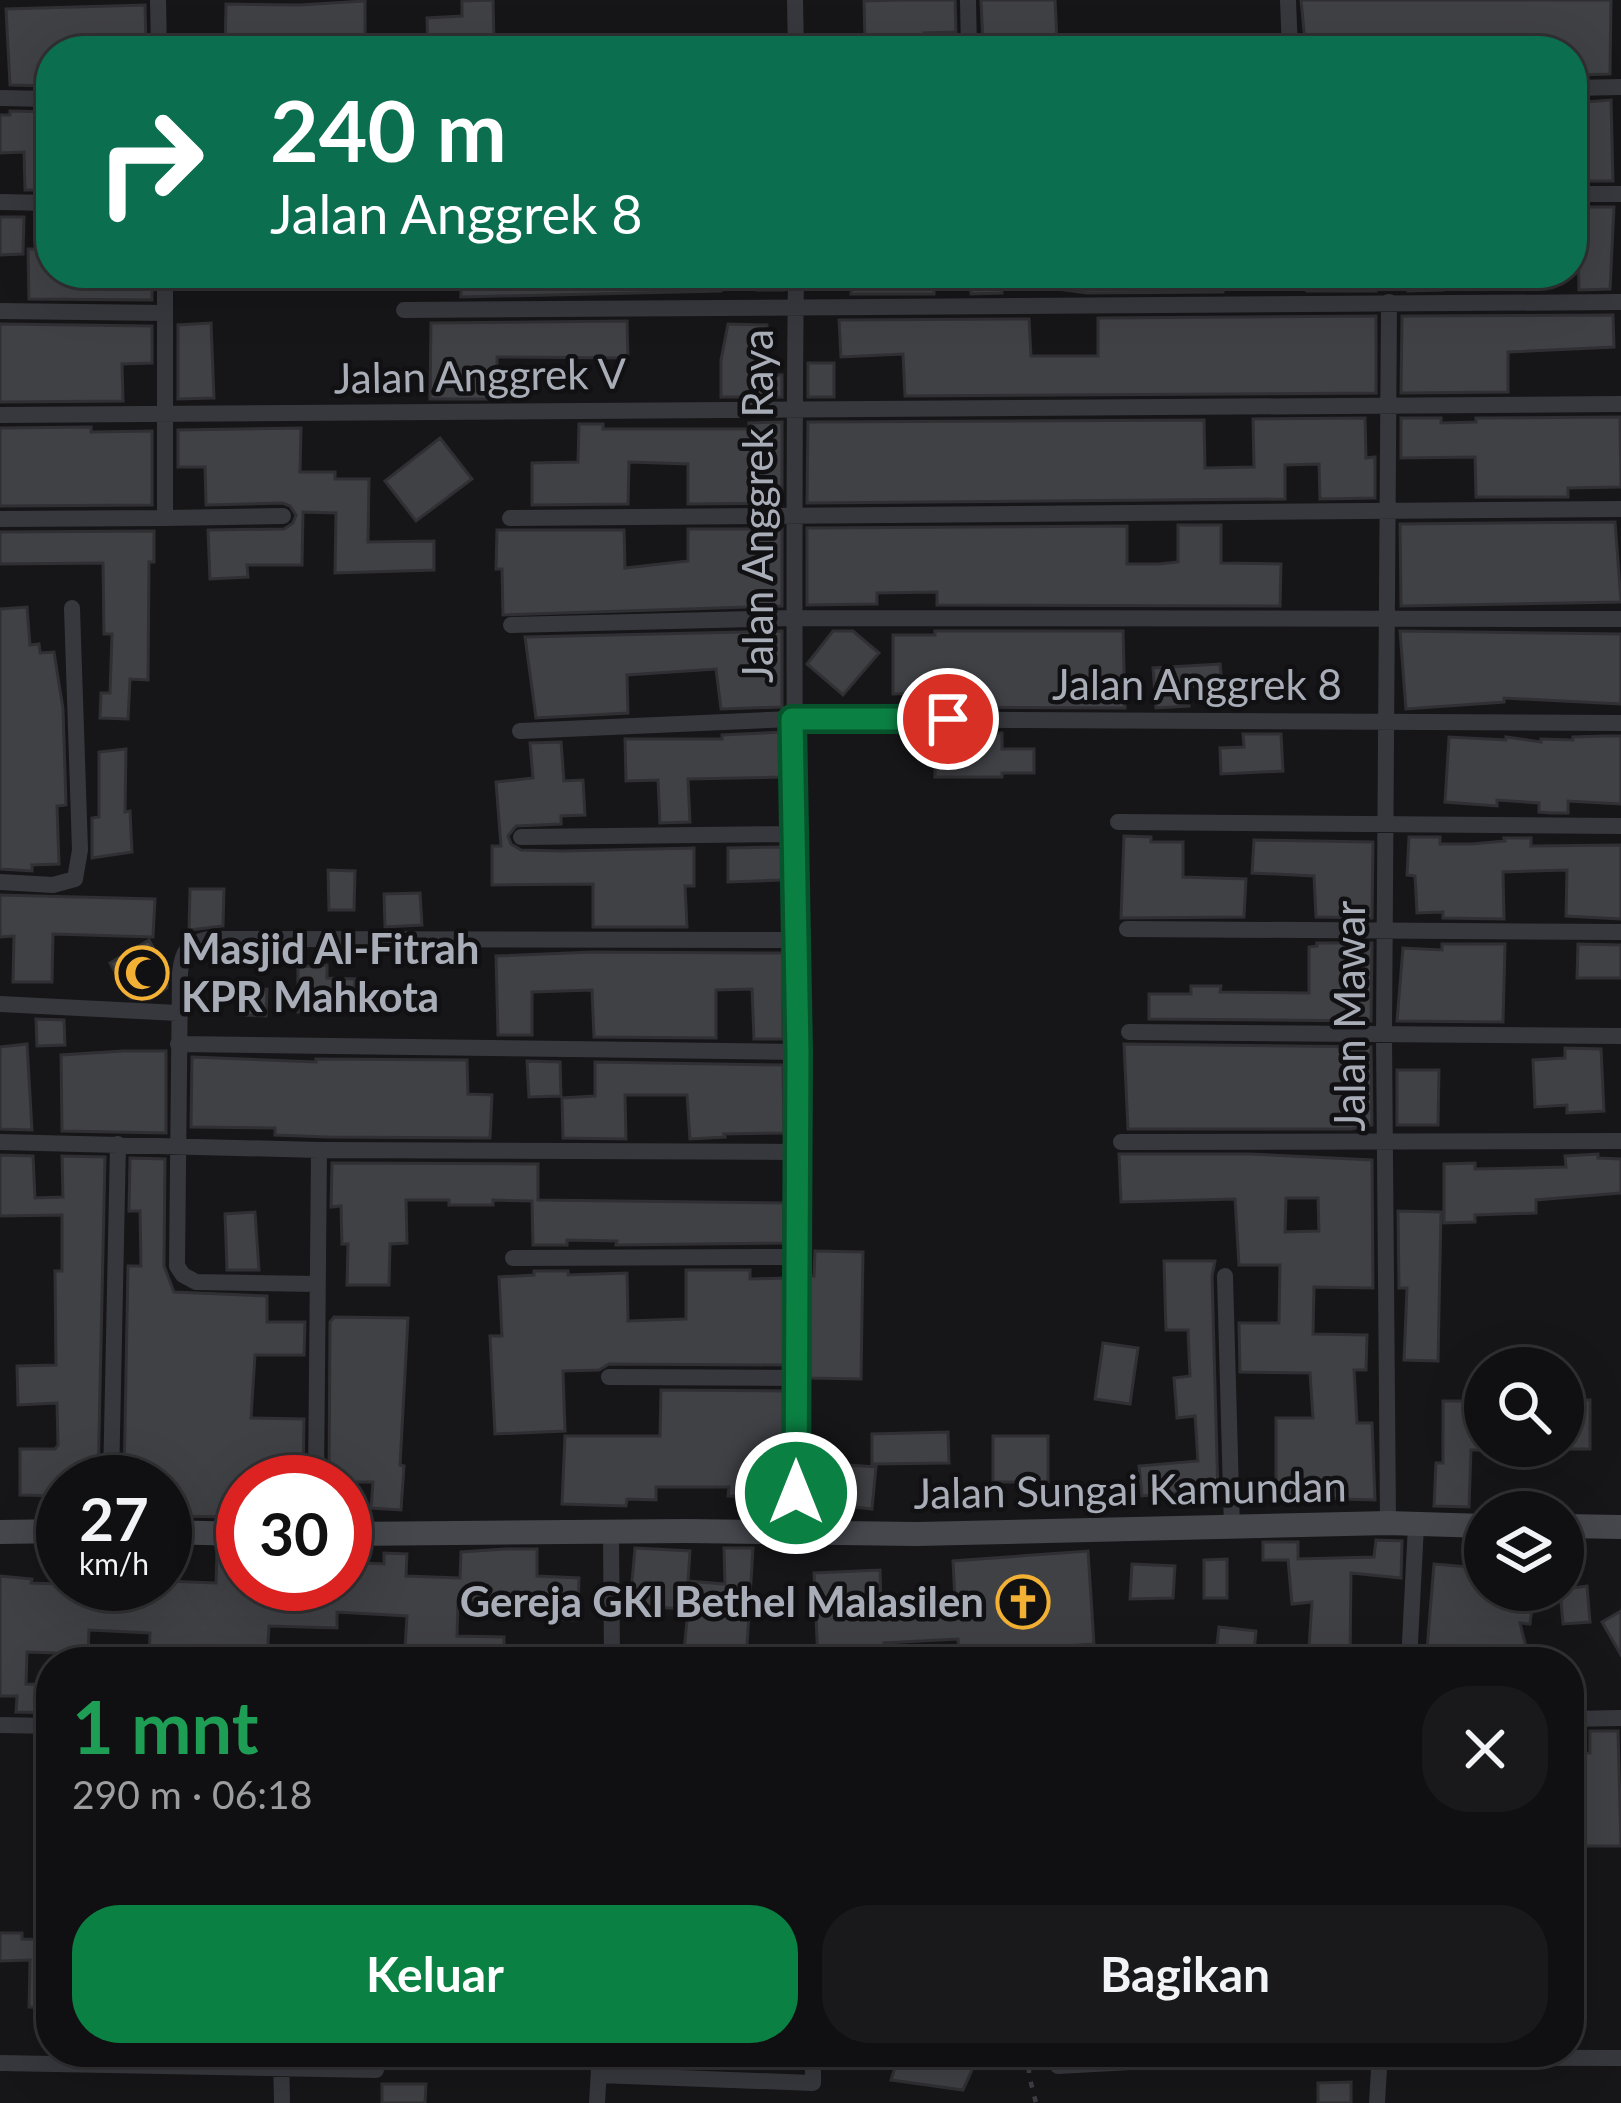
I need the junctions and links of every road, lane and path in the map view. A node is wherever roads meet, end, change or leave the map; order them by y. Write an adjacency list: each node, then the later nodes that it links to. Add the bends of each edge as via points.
1 (158, 0): 5 (street)
2 (795, 0): 6 (street)
3 (968, 0): 7 (street)
4 (1288, 0): 8 (street)
5 (159, 36)
6 (796, 36)
7 (969, 36)
8 (1289, 36)
9 (1621, 87): 10 (street)
10 (1587, 88)
11 (0, 98): 12 (street)
12 (36, 99)
13 (1587, 194): 14 (street)
14 (1621, 194)
15 (0, 202): 16 (street)
16 (36, 202)
17 (165, 288): 24 (street)
18 (796, 288): 21 (street, Jalan Anggrek Raya)
19 (1389, 302): 20 (street); 21 (street); 26 (street, Jalan Mawar)
20 (1621, 302)
21 (796, 305): 23 (street); 27 (street, Jalan Anggrek Raya)
22 (0, 310): 24 (street)
23 (404, 310)
24 (165, 313): 29 (street)
25 (1621, 404): 26 (street, Jalan Anggrek V)
26 (1390, 405): 27 (street, Jalan Anggrek V); 31 (street, Jalan Mawar)
27 (796, 408): 29 (street, Jalan Anggrek V); 33 (street, Jalan Anggrek Raya)
28 (0, 415): 29 (street, Jalan Anggrek V)
29 (165, 416): 34 (street)
30 (1621, 509): 31 (street)
31 (1389, 510): 33 (street); 38 (street, Jalan Mawar)
32 (283, 516): 34 (street)
33 (794, 516): 35 (street); 39 (street, Jalan Anggrek Raya)
34 (166, 518): 36 (street)
35 (510, 518)
36 (0, 519)
37 (73, 608): 51 (street, via 75,878)
38 (1387, 616): 39 (street); 40 (street); 43 (street, Jalan Mawar)
39 (795, 618): 41 (street); 42 (street, Jalan Anggrek Raya)
40 (1621, 620)
41 (512, 625)
42 (792, 719): 43 (street, Jalan Anggrek 8); 45 (street, Jalan Anggrek 8); 49 (street, Jalan Anggrek Raya)
43 (1386, 721): 44 (street, Jalan Anggrek 8); 47 (street, Jalan Mawar)
44 (1621, 723)
45 (520, 731)
46 (1118, 822): 47 (street)
47 (1388, 825): 48 (street); 54 (street, Jalan Mawar)
48 (1621, 826)
49 (795, 834): 50 (street); 55 (street, Jalan Anggrek Raya)
50 (521, 837)
51 (0, 883)
52 (1127, 929): 54 (street)
53 (1621, 932): 54 (street)
54 (1385, 933): 59 (street, Jalan Mawar)
55 (796, 940): 57 (street, via 208,939 182,953); 62 (street, Jalan Anggrek Raya)
56 (0, 1004): 57 (street)
57 (178, 1012): 61 (street)
58 (1129, 1032): 59 (street)
59 (1384, 1036): 60 (street); 66 (street, Jalan Mawar)
60 (1621, 1036)
61 (178, 1044): 62 (street); 68 (street)
62 (798, 1052): 70 (street, Jalan Anggrek Raya)
63 (1621, 1141): 66 (street)
64 (0, 1142): 67 (street)
65 (1121, 1142): 66 (street)
66 (1385, 1143): 79 (street, Jalan Mawar)
67 (118, 1144): 68 (street); 77 (street)
68 (177, 1146): 69 (street); 74 (street, via 182,1275 196,1282)
69 (319, 1150): 70 (street); 74 (street)
70 (797, 1152): 71 (street, Jalan Anggrek Raya)
71 (797, 1256): 72 (street); 76 (street, Jalan Anggrek Raya)
72 (513, 1258)
73 (1225, 1276): 84 (street)
74 (317, 1284): 78 (street)
75 (609, 1377): 76 (street)
76 (797, 1378): 87 (street, Jalan Anggrek Raya)
77 (112, 1455)
78 (316, 1455)
79 (1388, 1523): 80 (main road, Jalan Sungai Kamundan); 84 (main road, Jalan Sungai Kamundan)
80 (1417, 1525): 81 (main road, Jalan Sungai Kamundan); 91 (street)
81 (1464, 1526)
82 (1584, 1526): 83 (main road)
83 (1621, 1527)
84 (1232, 1528): 87 (main road, Jalan Sungai Kamundan)
85 (0, 1532): 86 (main road)
86 (36, 1532)
87 (796, 1532): 88 (main road, Jalan Sungai Kamundan)
88 (611, 1533): 89 (main road, Jalan Sungai Kamundan); 90 (street)
89 (372, 1534)
90 (612, 1647)
91 (1410, 1647)
92 (1621, 1718): 93 (street)
93 (1584, 1719)
94 (0, 1726): 95 (street)
95 (36, 1726)
96 (1584, 2058): 97 (street)
97 (1621, 2058)
98 (0, 2063): 99 (street)
99 (36, 2064)
100 (125, 2067): 107 (street)
101 (281, 2067): 107 (street)
102 (599, 2067): 108 (street)
103 (813, 2067): 108 (street, via 813,2083)
104 (1029, 2067): 111 (path)
105 (1379, 2067): 112 (street)
106 (376, 2070): 107 (street)
107 (281, 2072): 109 (street)
108 (599, 2075): 110 (street)
109 (282, 2103)
110 (597, 2103)
111 (1036, 2103)
112 (1377, 2103)

